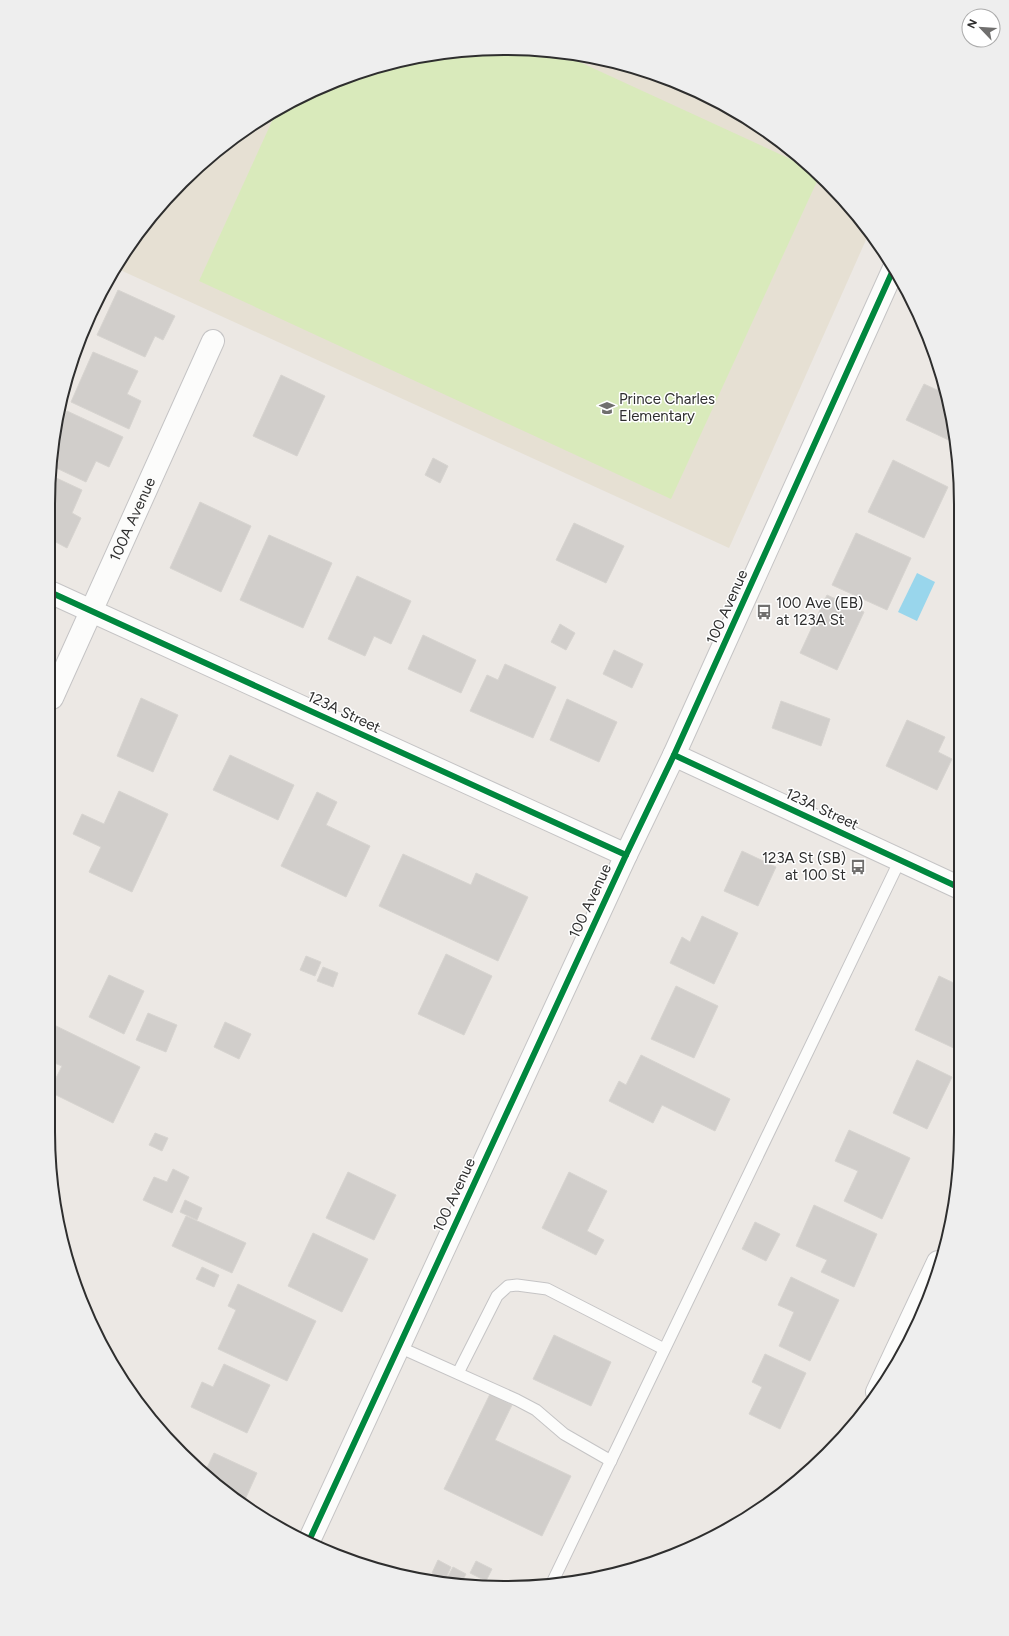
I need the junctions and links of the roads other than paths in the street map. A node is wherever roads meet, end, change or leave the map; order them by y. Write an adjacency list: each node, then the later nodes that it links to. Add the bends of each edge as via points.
1 (891, 275): 6 (street, 100 Avenue)
2 (213, 341): 4 (street, 100A Avenue)
3 (55, 594): 4 (street, 123A Street)
4 (91, 611): 5 (street, 100A Avenue); 7 (street, 123A Street)
5 (55, 691)
6 (674, 755): 7 (street, 100 Avenue); 8 (street, 123A Street)
7 (626, 855): 11 (street, 100 Avenue)
8 (900, 860): 9 (street, 123A Street); 12 (lane)
9 (954, 885)
10 (925, 1289): 13 (street)
11 (399, 1347): 14 (lane); 16 (street, 100 Avenue)
12 (664, 1349): 14 (lane, via 548,1289 508,1286 497,1296); 15 (lane)
13 (894, 1357)
14 (458, 1373): 15 (lane, via 536,1410 564,1434)
15 (610, 1461): 17 (lane)
16 (311, 1537)
17 (554, 1578)

